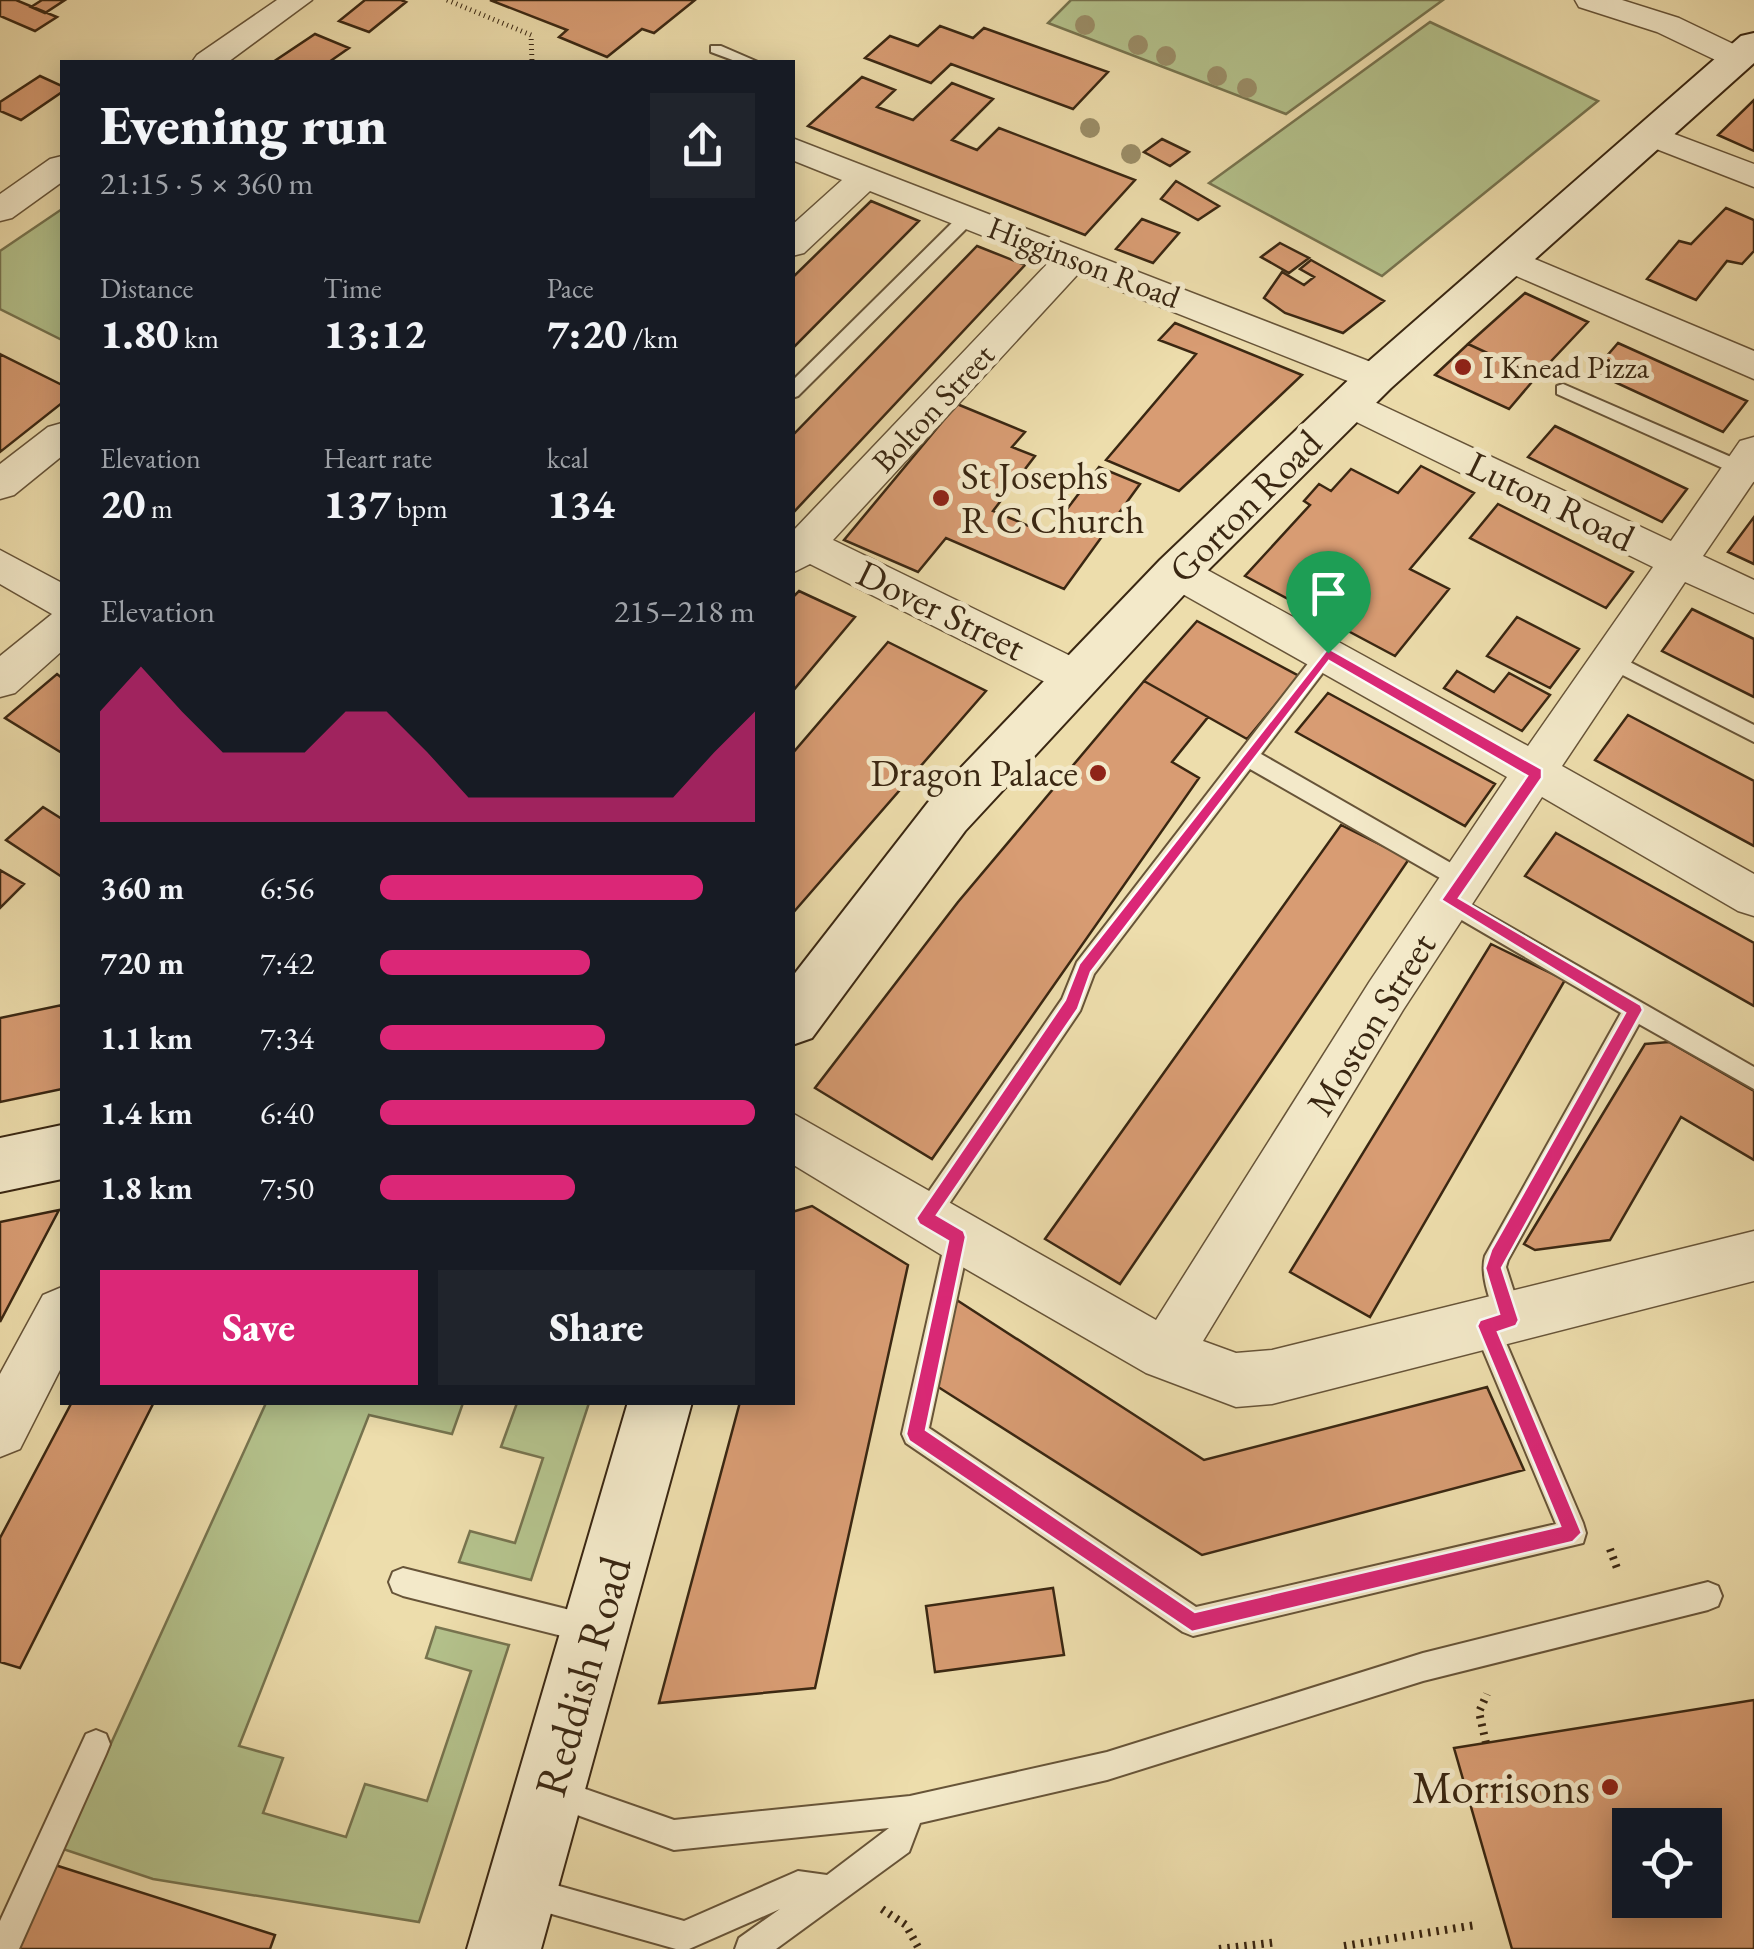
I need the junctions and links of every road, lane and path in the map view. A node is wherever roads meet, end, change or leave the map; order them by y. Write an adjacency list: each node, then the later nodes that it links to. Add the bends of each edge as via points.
1 (296, 0): 6 (street)
2 (448, 0): 7 (path, via 531,35)
3 (1590, 0): 5 (street)
4 (716, 49): 8 (lane)
5 (1747, 52): 9 (main road, Gorton Road)
6 (211, 60)
7 (532, 60)
8 (745, 60)
9 (1653, 136): 13 (street); 18 (main road, Gorton Road)
10 (795, 149): 12 (street, Higginson Road)
11 (60, 167): 14 (street)
12 (866, 176): 15 (street, Higginson Road); 16 (street)
13 (1754, 176)
14 (0, 210)
15 (968, 217): 17 (street, Higginson Road); 20 (lane)
16 (795, 241)
17 (1073, 258): 21 (street, Higginson Road); 26 (street, Bolton Street)
18 (1511, 260): 19 (street); 21 (main road, Gorton Road)
19 (1754, 366)
20 (795, 389)
21 (1363, 390): 27 (street, Luton Road); 29 (main road, Gorton Road)
22 (1563, 390): 24 (lane)
23 (60, 438): 25 (street)
24 (1750, 465): 27 (street, Moston Street)
25 (0, 486)
26 (799, 551): 35 (street, Dover Street)
27 (1677, 562): 30 (street, Luton Road); 34 (street, Moston Street)
28 (0, 565): 31 (street)
29 (1177, 572): 33 (street); 35 (main road, Gorton Road)
30 (1754, 598)
31 (60, 601)
32 (60, 629): 36 (street)
33 (1328, 653): 38 (lane); 39 (street)
34 (1608, 658): 37 (lane); 39 (street, Moston Street)
35 (1076, 678): 42 (main road, Gorton Road)
36 (0, 681)
37 (1754, 734)
38 (1248, 757): 40 (lane); 49 (lane, via 1084,969 1072,1004)
39 (1536, 774): 40 (street, Moston Street); 41 (street)
40 (1455, 890): 43 (lane); 53 (street, Moston Street)
41 (1754, 896)
42 (815, 969): 44 (main road, Gorton Road)
43 (1635, 1010): 45 (lane); 52 (lane, via 1497,1256)
44 (795, 1014)
45 (1754, 1080)
46 (795, 1138): 49 (street)
47 (60, 1152): 48 (main road)
48 (0, 1164)
49 (941, 1227): 52 (lane, via 915,1434 1192,1622 1573,1533); 53 (street)
50 (1754, 1256): 52 (street)
51 (60, 1317): 55 (street)
52 (1498, 1323): 53 (street, via 1236,1380)
53 (1164, 1354)
54 (659, 1405): 58 (main road, Reddish Road)
55 (0, 1428)
56 (403, 1582): 58 (lane)
57 (1708, 1596): 63 (lane, via 1423,1667 1107,1766)
58 (593, 1630): 62 (main road, Reddish Road)
59 (1504, 1689): 61 (path, via 1483,1700)
60 (96, 1744): 70 (lane)
61 (1486, 1744)
62 (550, 1792): 63 (lane, via 674,1835); 66 (main road, Reddish Road)
63 (910, 1811): 64 (lane, via 899,1842)
64 (832, 1890): 66 (lane, via 798,1886 684,1936); 71 (lane)
65 (882, 1909): 72 (path, via 906,1924)
66 (513, 1920)
67 (1476, 1925): 69 (path)
68 (1278, 1942): 73 (path)
69 (1344, 1946)
70 (3, 1949)
71 (750, 1949)
72 (919, 1949)
73 (1219, 1949)

